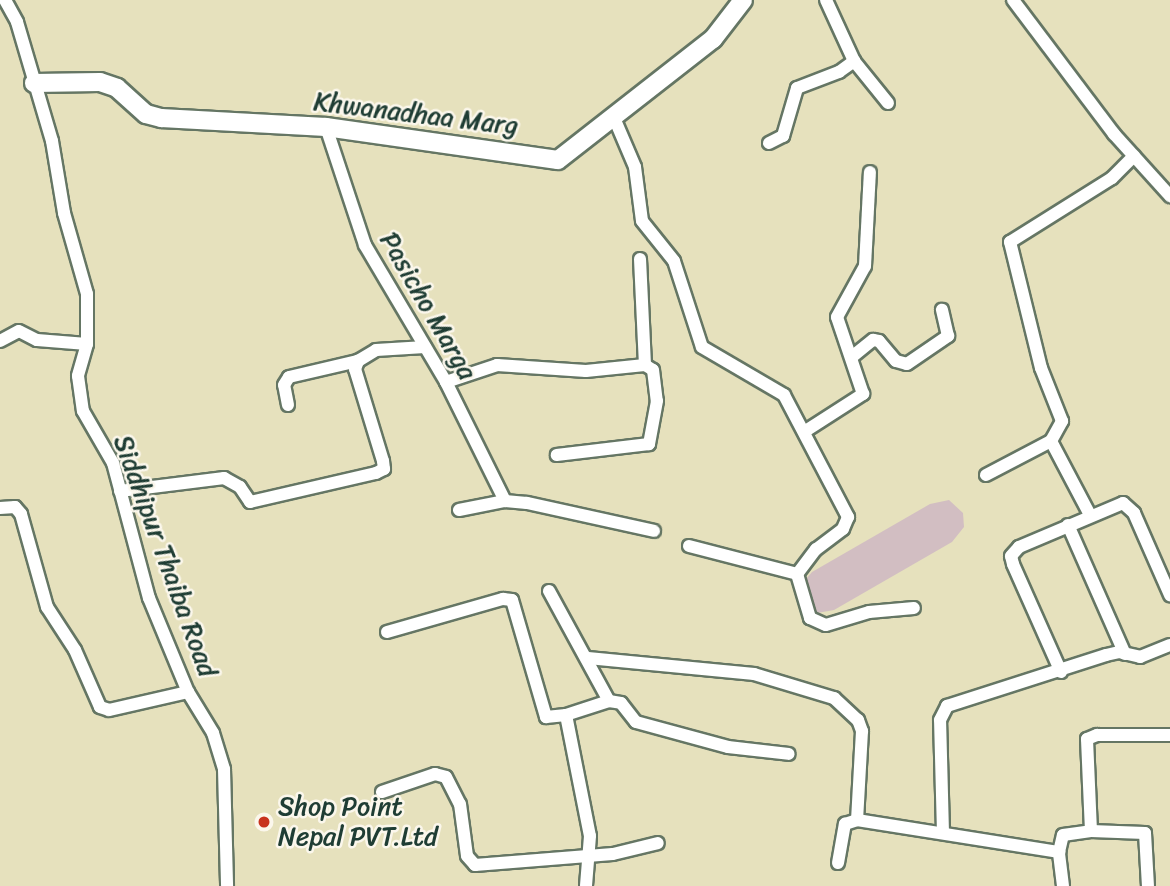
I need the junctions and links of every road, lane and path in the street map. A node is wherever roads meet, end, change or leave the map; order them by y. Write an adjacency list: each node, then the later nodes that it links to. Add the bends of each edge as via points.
1 (5, 0): 6 (street, Siddhipur Thaiba Road, via 17,22)
2 (743, 0): 8 (street, Khwanadhaa Marg, via 713,39)
3 (826, 0): 5 (street)
4 (1013, 0): 11 (street)
5 (855, 61): 7 (street); 10 (street, via 797,88 783,136)
6 (34, 83): 9 (street, Khwanadhaa Marg, via 100,82 117,88 146,114 162,118); 17 (street, Siddhipur Thaiba Road, via 87,294)
7 (888, 103)
8 (615, 120): 9 (street, Khwanadhaa Marg, via 558,160); 24 (street, via 635,167 642,221 674,261 702,347 784,394)
9 (326, 127): 18 (street, Pasicho Marga, via 365,245)
10 (769, 143)
11 (1133, 156): 13 (street); 25 (street, via 1112,178 1010,242 1041,368 1062,421)
12 (870, 172): 19 (street, via 865,266 837,317)
13 (1170, 196)
14 (640, 259): 21 (street)
15 (942, 310): 19 (street, via 948,336 907,364 896,361 873,340)
16 (0, 341): 17 (street, via 19,331 37,340)
17 (87, 344): 28 (street, Siddhipur Thaiba Road, via 78,376 83,411 113,463)
18 (425, 347): 20 (street, via 376,350); 22 (street, Pasicho Marga)
19 (853, 356): 24 (street, via 863,394)
20 (358, 361): 23 (street, via 289,377 284,385); 28 (street, via 355,369 384,469 250,502 240,486 224,478)
21 (645, 365): 22 (street, via 586,371 497,365); 26 (street, via 657,379 649,444)
22 (446, 382): 29 (street, Pasicho Marga)
23 (288, 405)
24 (807, 430): 36 (street, via 848,517 843,529)
25 (1051, 441): 27 (street); 32 (street)
26 (557, 455)
27 (986, 475)
28 (120, 492): 45 (street, Siddhipur Thaiba Road, via 149,598)
29 (505, 501): 31 (street); 34 (street)
30 (0, 508): 45 (street, via 15,507 21,514 47,607 75,650 100,707 109,710)
31 (459, 510)
32 (1090, 515): 33 (street); 38 (street, via 1114,504 1128,505)
33 (1068, 525): 42 (street); 44 (street, via 1019,547 1012,556)
34 (654, 531)
35 (689, 547): 36 (street)
36 (797, 574): 39 (street, via 806,612 815,623)
37 (549, 591): 43 (street)
38 (1170, 595)
39 (914, 608)
40 (387, 632): 47 (street, via 503,598 512,600 546,717)
41 (1170, 645): 42 (street, via 1140,657)
42 (1125, 654): 44 (street, via 1106,655)
43 (588, 658): 46 (street); 51 (street, via 754,674 834,698 858,720 862,731)
44 (1061, 672): 53 (street, via 943,710)
45 (188, 692): 58 (street, Siddhipur Thaiba Road, via 213,733 224,769)
46 (608, 701): 47 (street); 49 (street, via 621,703 636,722 728,747)
47 (566, 716): 56 (street, via 590,835)
48 (1170, 734): 52 (street, via 1087,739)
49 (789, 754)
50 (382, 792): 56 (street, via 435,774 446,777 460,804 467,856 475,865)
51 (857, 820): 53 (street); 57 (street, via 845,824)
52 (1091, 831): 55 (street, via 1063,835); 61 (street, via 1146,833)
53 (943, 833): 55 (street)
54 (658, 842): 56 (street)
55 (1059, 852): 60 (street)
56 (588, 857): 59 (street)
57 (838, 863)
58 (227, 886)
59 (586, 886)
60 (1063, 886)
61 (1148, 886)

